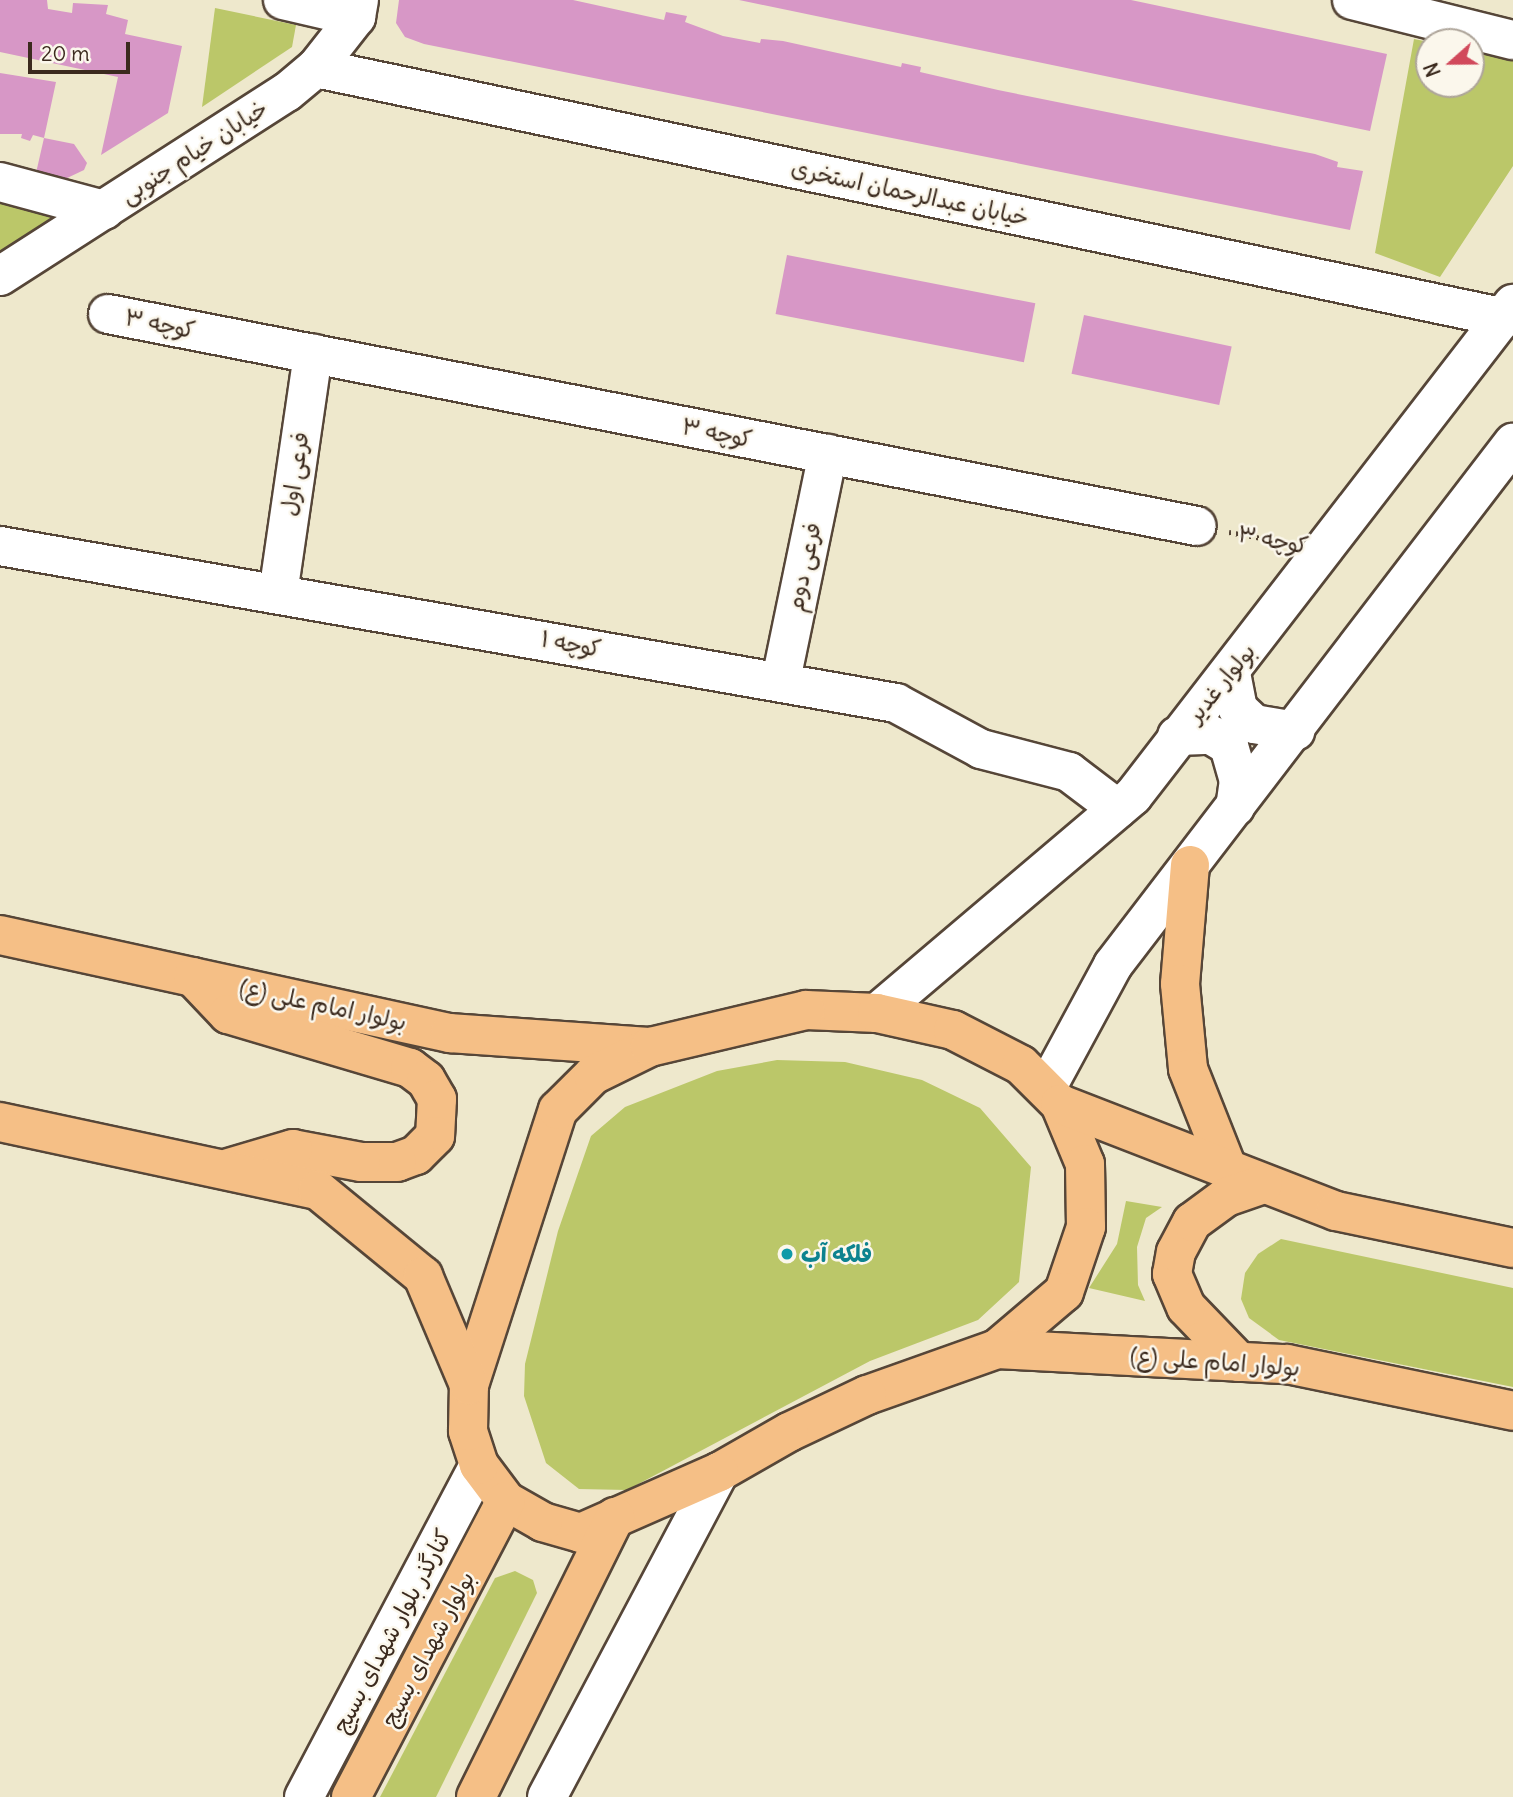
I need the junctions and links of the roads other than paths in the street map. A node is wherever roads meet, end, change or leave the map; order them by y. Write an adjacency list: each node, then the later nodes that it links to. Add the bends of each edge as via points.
1 (283, 0): 3 (street)
2 (1352, 0): 4 (street)
3 (357, 8): 5 (street, خیابان خیام جنوبی)
4 (1513, 40)
5 (316, 68): 7 (street, خیابان خیام جنوبی, via 287,92); 9 (street, خیابان عبدالرحمان استخری)
6 (0, 182): 7 (street)
7 (104, 210): 8 (street, خیابان خیام جنوبی)
8 (0, 276)
9 (1509, 311): 17 (street, بولوار غدیر)
10 (108, 314): 11 (street, کوچه ۳)
11 (313, 354): 13 (street, کوچه ۳); 16 (street, فرعی اول)
12 (1513, 443): 19 (street)
13 (828, 454): 14 (street, کوچه ۳); 18 (street, فرعی دوم)
14 (1197, 526)
15 (0, 546): 16 (street, کوچه ۱)
16 (278, 594): 18 (street, کوچه ۱)
17 (1231, 673): 19 (street, via 1238,709 1254,724); 20 (street, بولوار غدیر)
18 (781, 680): 22 (street, کوچه ۱, via 896,703 981,749 1069,772)
19 (1295, 731): 21 (street)
20 (1177, 736): 21 (street, via 1211,735 1229,746 1239,780); 22 (street, بولوار غدیر)
21 (1234, 807): 23 (street)
22 (1118, 809): 26 (street, بولوار غدیر)
23 (1190, 865): 28 (street, via 1113,965); 31 (main road, via 1180,984 1188,1069)
24 (0, 935): 25 (main road, بولوار امام علی (ع))
25 (193, 977): 27 (main road, بولوار امام علی (ع), via 450,1033); 30 (main road, via 228,1014 410,1068 426,1080 440,1113 435,1136 416,1155 397,1162 361,1162 293,1149)
26 (877, 1013): 27 (main road, via 806,1010); 28 (main road, via 953,1030 1021,1065)
27 (650, 1047): 36 (main road, via 593,1075 558,1110)
28 (1053, 1096): 31 (main road); 34 (main road, via 1084,1164 1086,1227 1064,1292)
29 (0, 1122): 30 (main road)
30 (222, 1170): 36 (main road, via 318,1190 424,1276)
31 (1228, 1170): 32 (main road)
32 (1263, 1184): 33 (main road, via 1336,1211); 35 (main road, via 1226,1197 1192,1223 1176,1252 1172,1275 1186,1307)
33 (1513, 1248)
34 (997, 1349): 35 (main road, بولوار امام علی (ع)); 39 (main road, via 867,1395)
35 (1239, 1362): 37 (main road, بولوار امام علی (ع), via 1287,1364)
36 (469, 1385): 38 (main road, via 468,1431)
37 (1513, 1411)
38 (479, 1465): 40 (main road); 42 (street, کنارگذر بلوار شهدای بسیج)
39 (719, 1472): 41 (main road); 45 (street)
40 (506, 1500): 41 (main road, via 543,1522 581,1533); 43 (main road, بولوار شهدای بسیج)
41 (615, 1517): 44 (main road)
42 (304, 1797)
43 (351, 1797)
44 (476, 1797)
45 (547, 1797)

